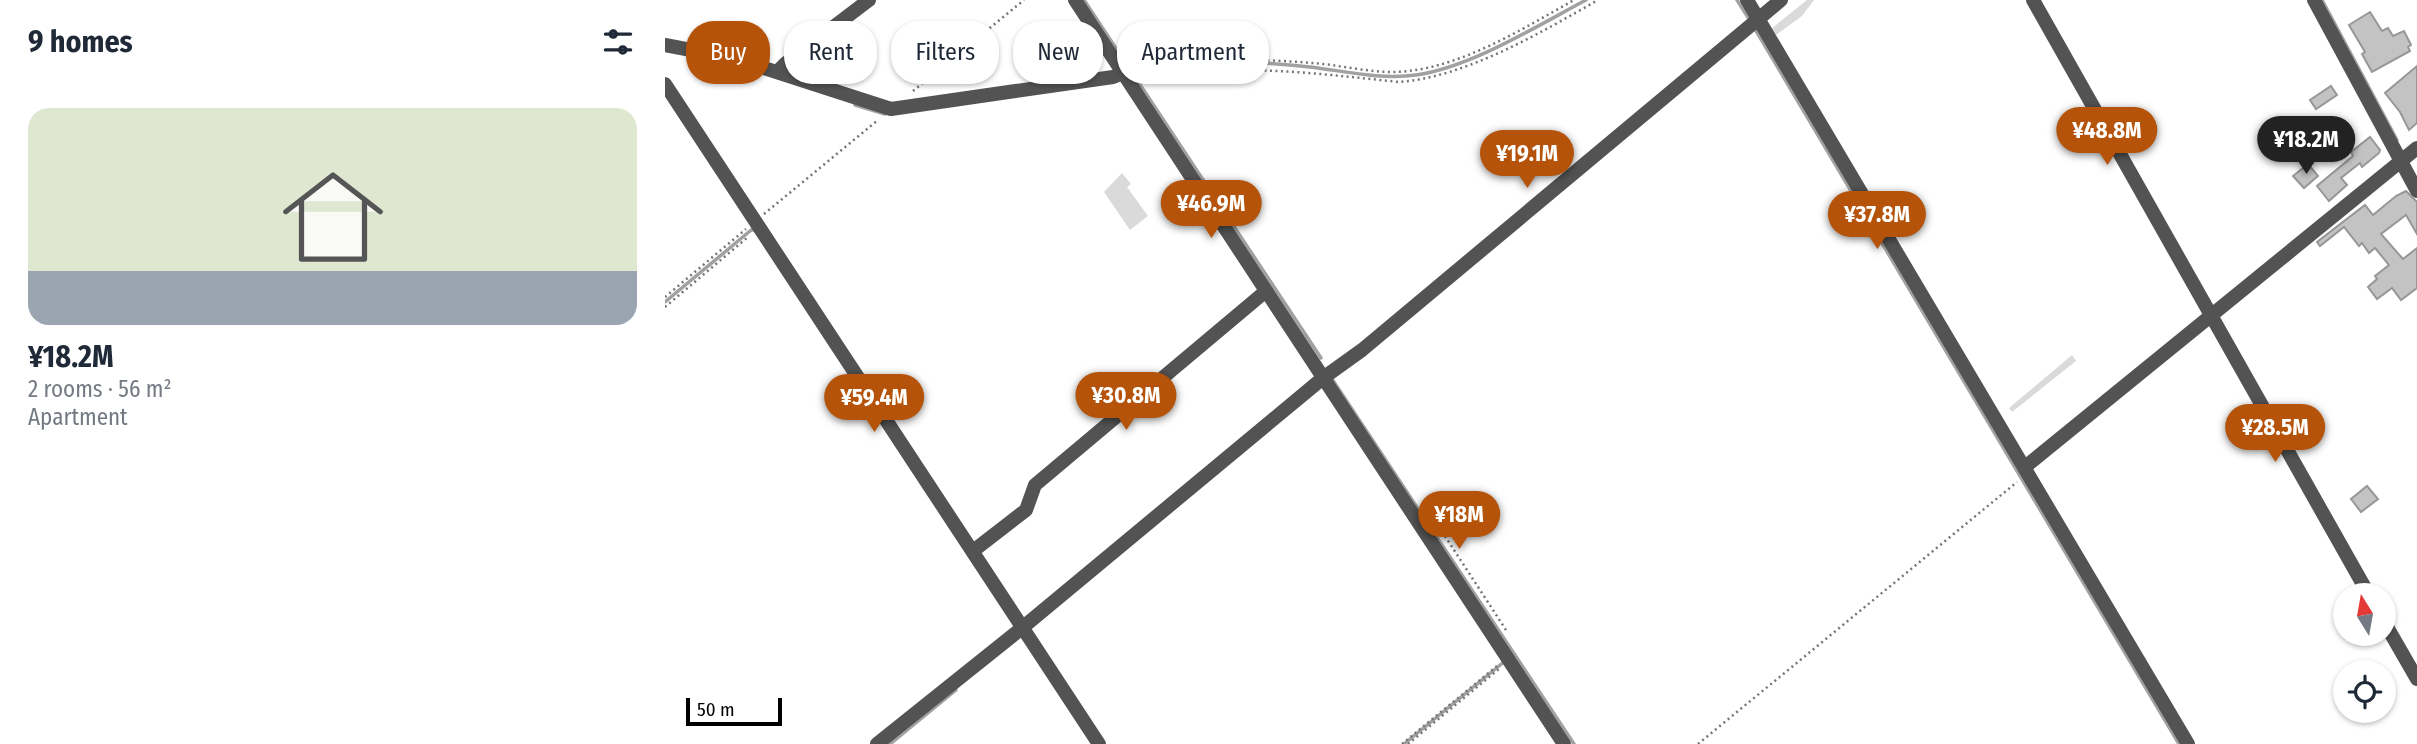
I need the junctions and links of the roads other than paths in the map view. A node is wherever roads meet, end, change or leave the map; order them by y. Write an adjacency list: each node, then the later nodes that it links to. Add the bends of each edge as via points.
1 (870, 0): 10 (street)
2 (1076, 0): 9 (street)
3 (1747, 0): 7 (street)
4 (1781, 0): 7 (street)
5 (2033, 0): 17 (street)
6 (2314, 0): 14 (street)
7 (1754, 23): 18 (street); 19 (street)
8 (665, 44): 10 (street)
9 (1117, 57)
10 (778, 71): 11 (street, via 891,110)
11 (1117, 77)
12 (665, 84): 20 (street, via 752,227)
13 (1136, 84): 16 (street)
14 (2407, 155): 15 (street); 17 (street)
15 (2417, 191)
16 (1266, 291): 18 (street); 20 (street, via 1035,485 1026,510)
17 (2211, 316): 19 (street); 21 (street)
18 (1323, 378): 22 (street); 27 (street)
19 (2025, 467): 28 (street)
20 (972, 551): 22 (street)
21 (2362, 583)
22 (1022, 628): 25 (street); 26 (street)
23 (2396, 643): 24 (street)
24 (2417, 679)
25 (877, 744)
26 (1099, 744)
27 (1564, 744)
28 (2188, 744)

